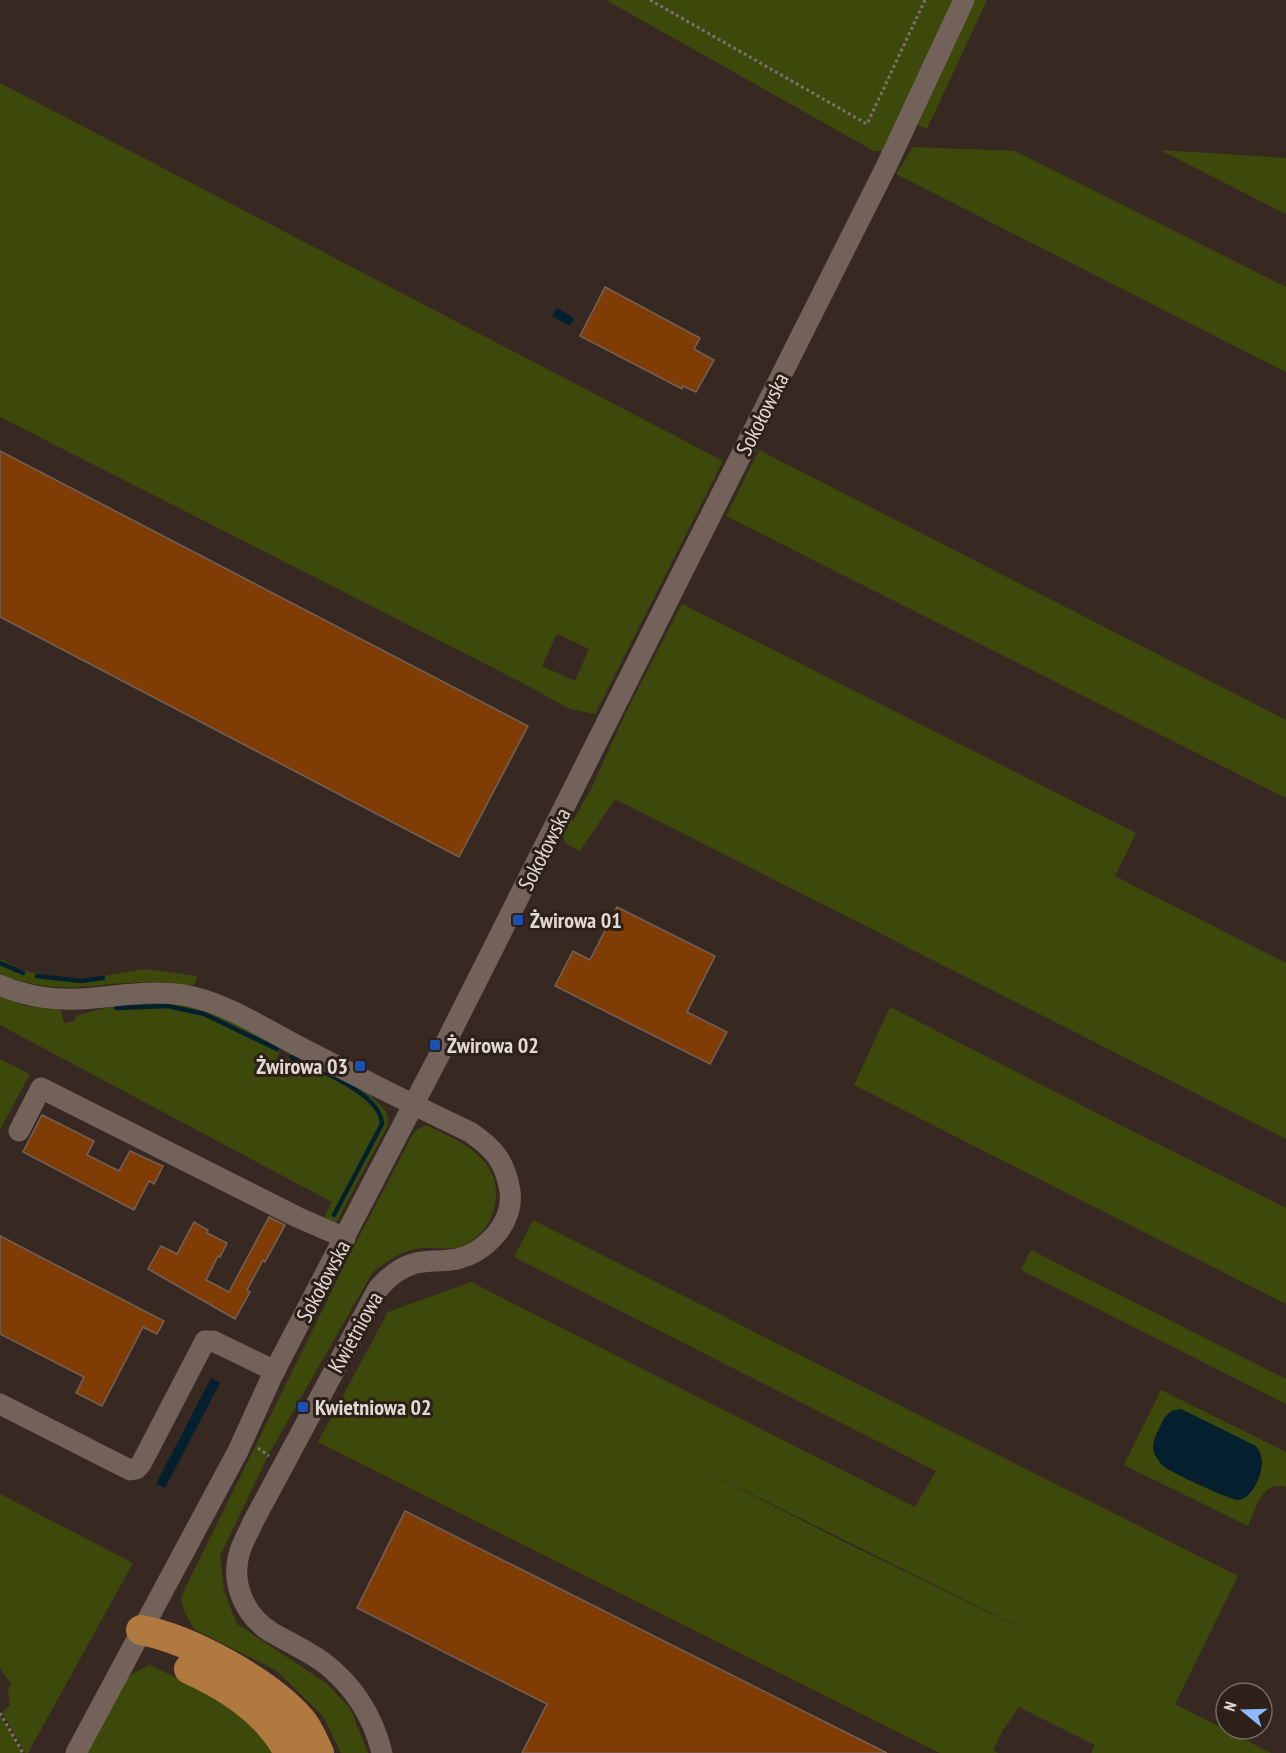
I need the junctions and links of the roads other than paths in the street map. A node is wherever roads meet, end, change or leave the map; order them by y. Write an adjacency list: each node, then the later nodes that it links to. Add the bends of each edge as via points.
1 (964, 0): 3 (street, Sokołowska, via 886,167)
2 (0, 985): 3 (street, Kwietniowa, via 48,998 161,992 203,1000)
3 (414, 1105): 5 (street, Sokołowska); 12 (street, Kwietniowa, via 470,1132 494,1150 506,1173 510,1196 504,1222 491,1241 476,1252 458,1259 415,1263 388,1277 378,1289 254,1522 240,1552 237,1570 249,1612 269,1631 304,1650 340,1678 371,1719)
4 (19, 1131): 5 (street, via 41,1088 297,1218)
5 (345, 1238): 6 (street, Sokołowska)
6 (275, 1371): 7 (street, via 213,1341 205,1341 141,1464 130,1470); 8 (street, Sokołowska, via 238,1451)
7 (0, 1404)
8 (141, 1630): 9 (street, Sokołowska); 10 (highway, via 156,1649 253,1707 283,1740); 11 (highway, via 162,1634 224,1662 265,1688 302,1721)
9 (76, 1753)
10 (289, 1753)
11 (319, 1753)
12 (382, 1753)

